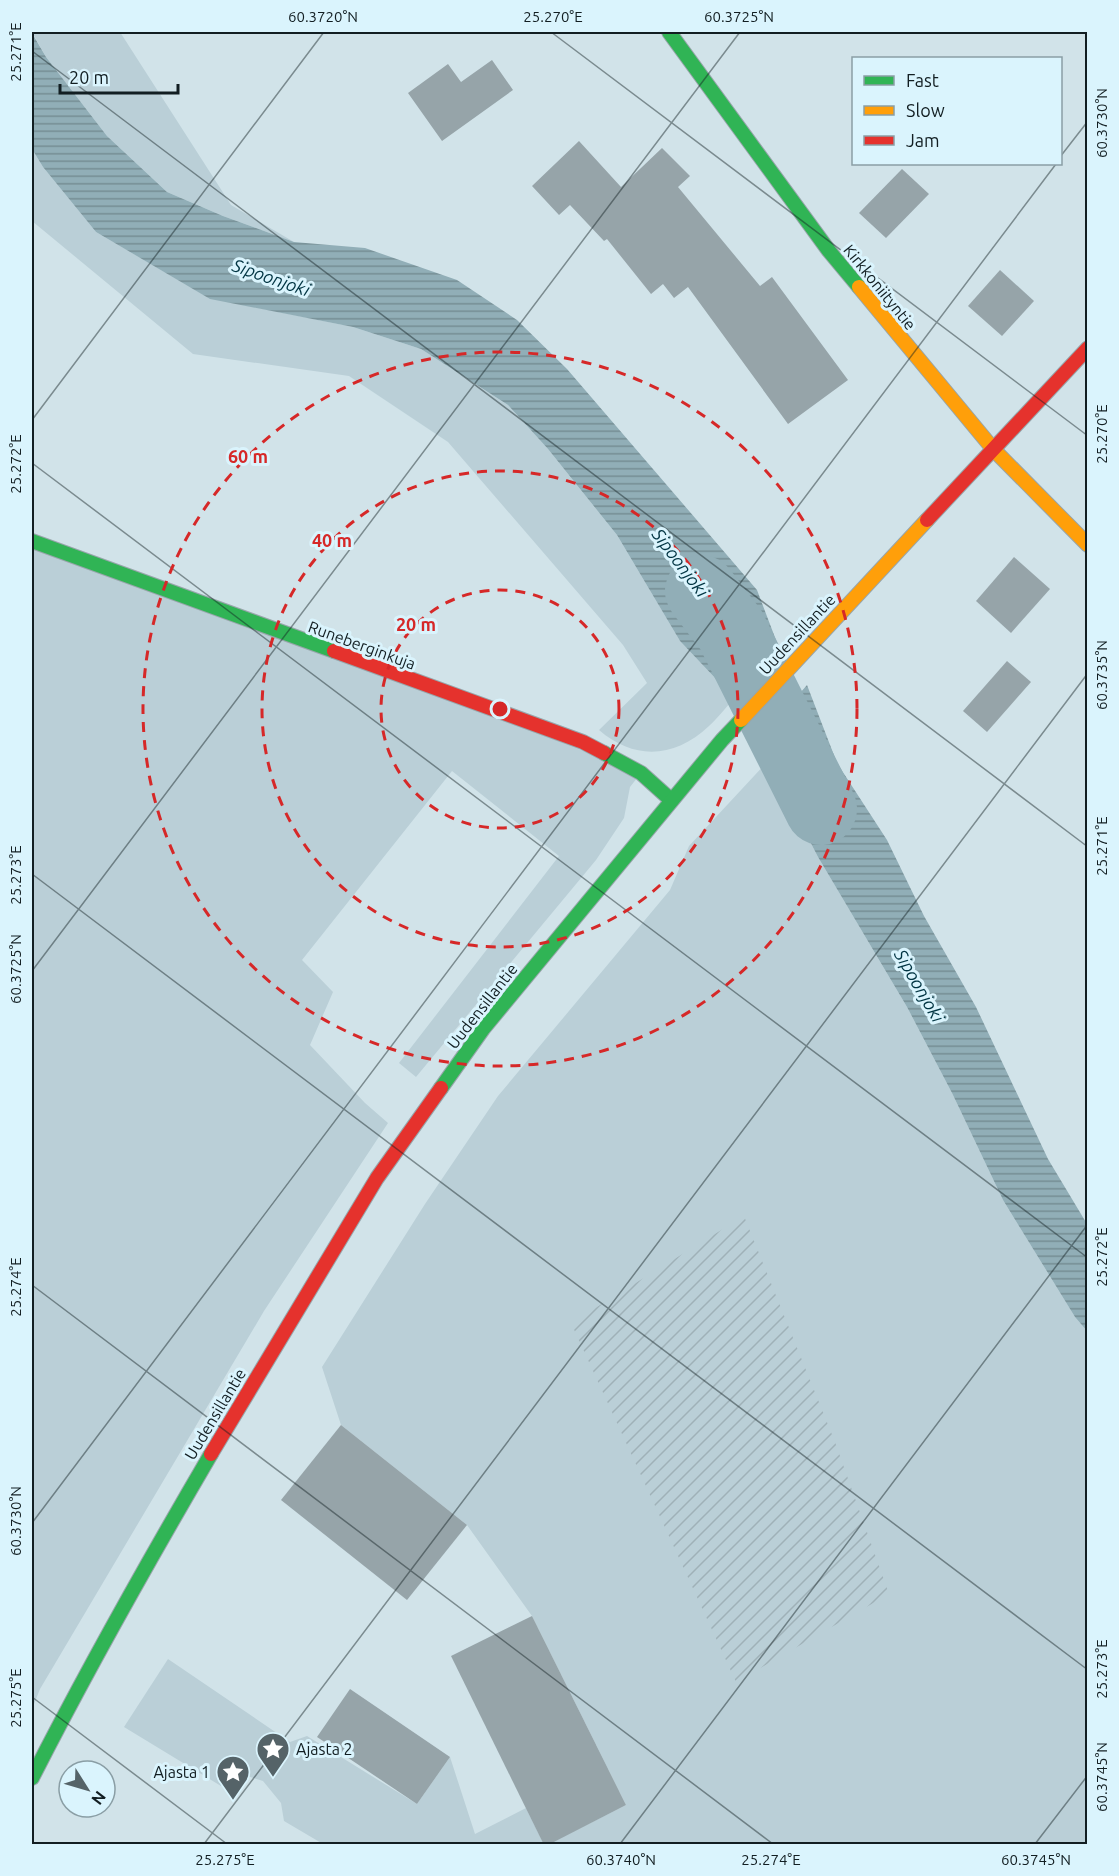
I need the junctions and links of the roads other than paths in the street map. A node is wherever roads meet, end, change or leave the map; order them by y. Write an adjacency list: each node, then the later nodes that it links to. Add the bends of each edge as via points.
1 (669, 32): 3 (street, Kirkkoniityntie, via 829,251)
2 (1088, 348): 3 (street, Uudensillantie)
3 (994, 450): 5 (street, Kirkkoniityntie); 6 (street, Uudensillantie, via 816,637)
4 (32, 541): 6 (street, Runeberginkuja, via 583,742 641,773)
5 (1088, 545)
6 (671, 800): 7 (street, Uudensillantie, via 483,1029 377,1178 156,1548)
7 (32, 1778)

